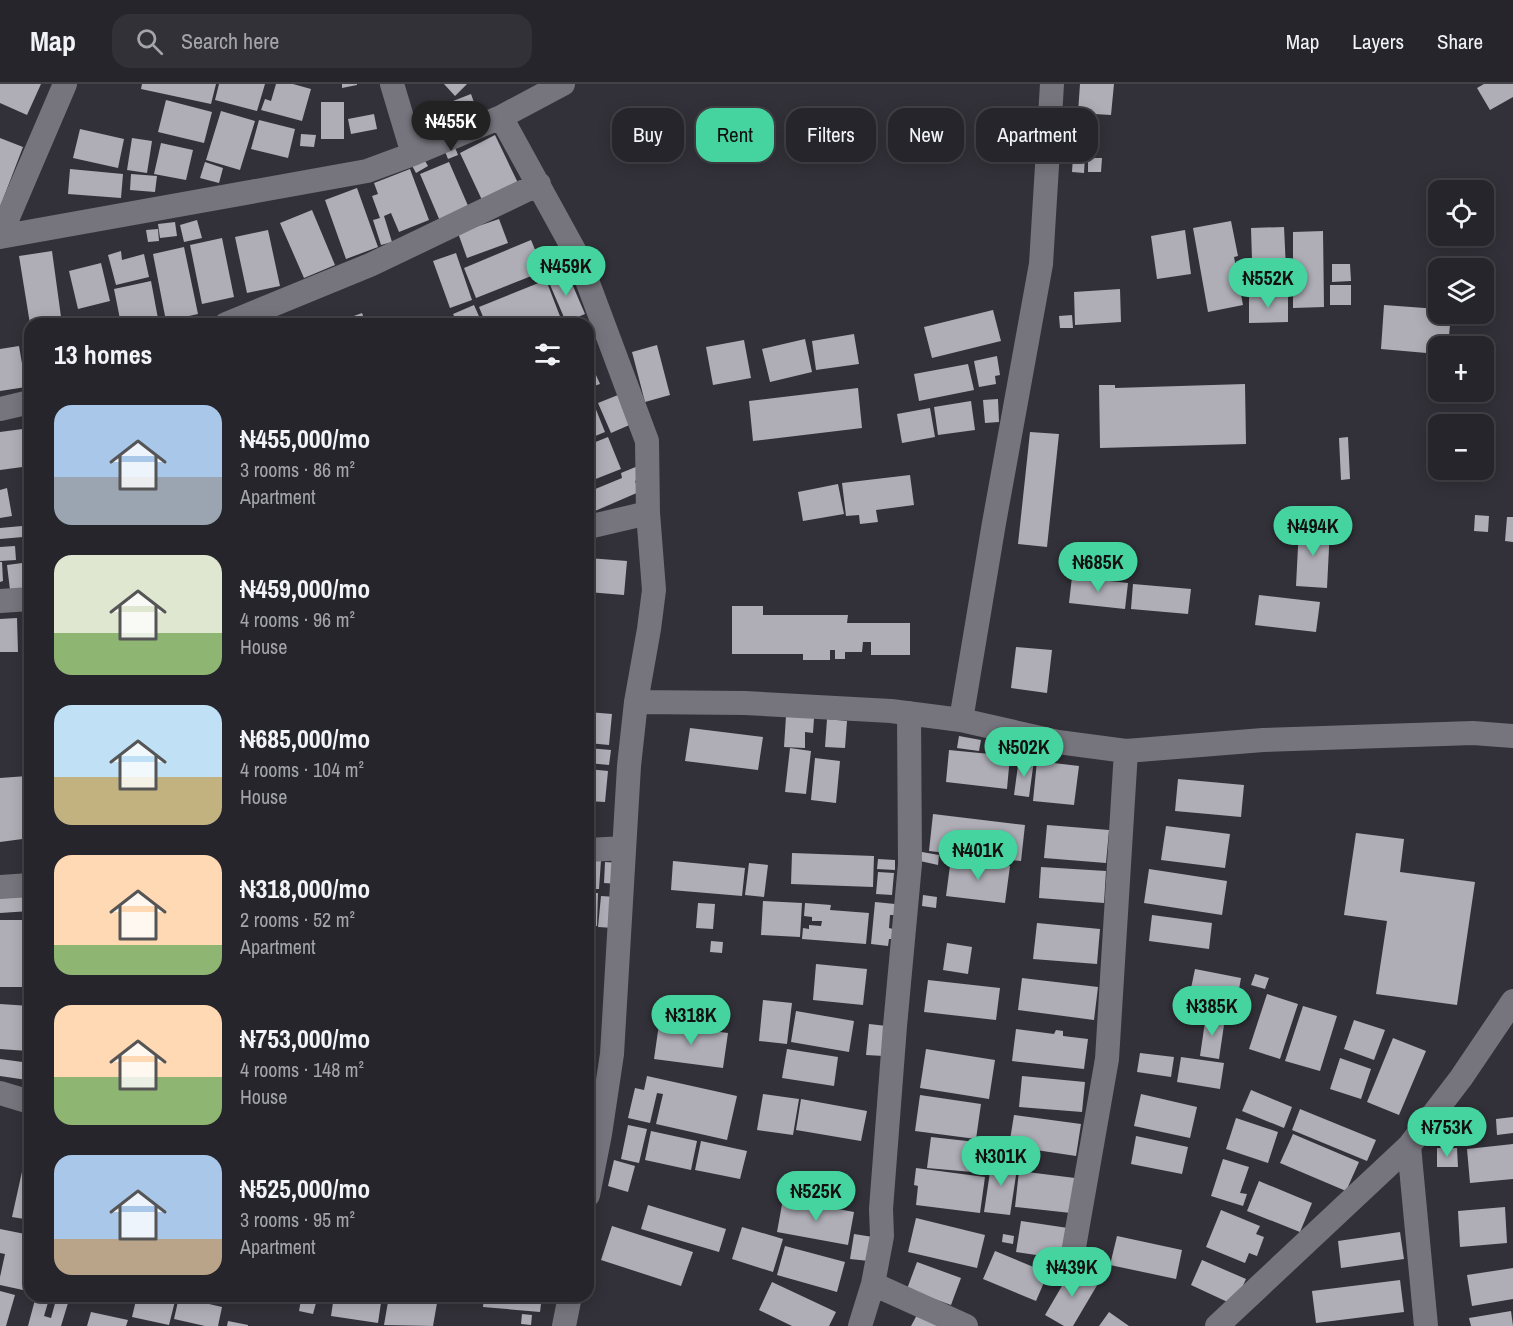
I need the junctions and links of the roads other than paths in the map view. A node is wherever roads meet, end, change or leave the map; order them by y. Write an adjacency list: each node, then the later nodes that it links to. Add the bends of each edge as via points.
1 (65, 84): 8 (street)
2 (392, 84): 6 (street)
3 (563, 84): 5 (street)
4 (1052, 84): 18 (street, via 1041,264)
5 (501, 117): 6 (street); 7 (street)
6 (413, 154): 8 (street, via 367,171)
7 (539, 184): 9 (street, via 370,265); 12 (street, via 579,260 647,441)
8 (0, 236)
9 (241, 318)
10 (24, 403): 11 (street)
11 (0, 409)
12 (648, 513): 13 (street); 16 (street, via 654,590)
13 (594, 526)
14 (24, 599): 15 (street)
15 (0, 601)
16 (636, 702): 17 (street, via 745,703); 21 (street)
17 (909, 713): 18 (street); 31 (street, via 910,864 880,1209 882,1236)
18 (961, 720): 20 (street, via 1058,742)
19 (1513, 736): 20 (street, via 1473,733 1263,740)
20 (1126, 750): 30 (street, via 1107,1059)
21 (624, 848): 22 (street); 29 (street, via 612,1054)
22 (594, 850)
23 (24, 885): 24 (street)
24 (0, 887)
25 (1513, 1001): 28 (street)
26 (0, 1093): 27 (street)
27 (24, 1100)
28 (1409, 1146): 36 (street); 37 (street)
29 (594, 1164)
30 (1073, 1253)
31 (873, 1284): 34 (street); 35 (street)
32 (569, 1302): 33 (street)
33 (564, 1326)
34 (860, 1326)
35 (966, 1326)
36 (1216, 1326)
37 (1426, 1326)

